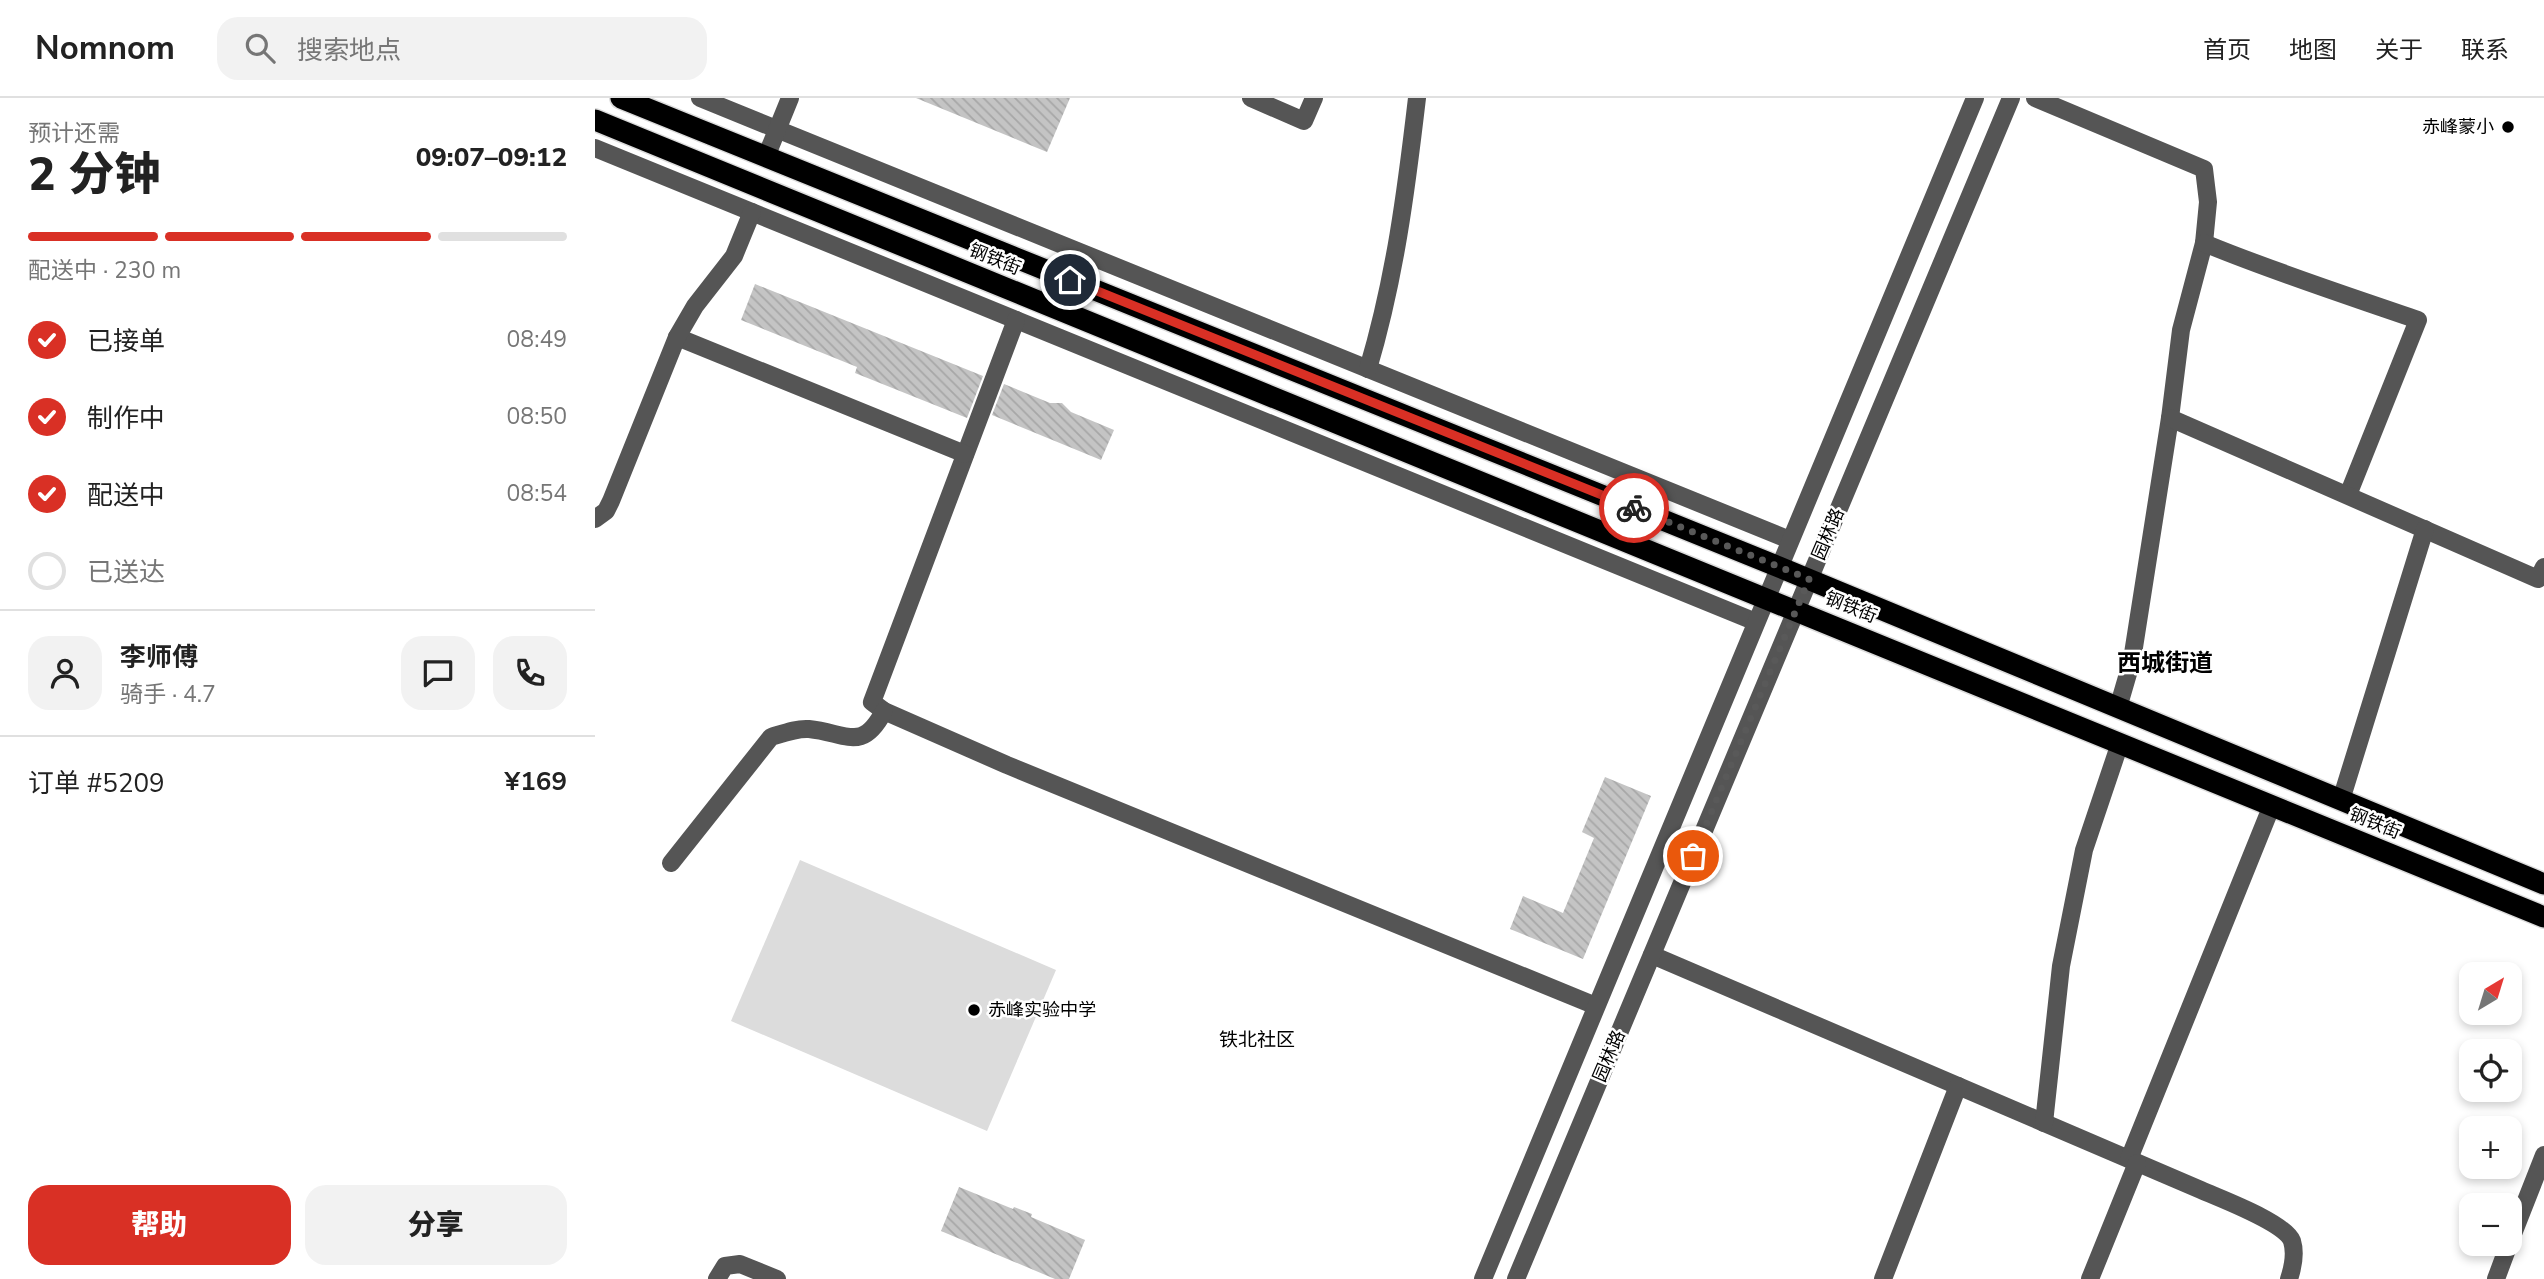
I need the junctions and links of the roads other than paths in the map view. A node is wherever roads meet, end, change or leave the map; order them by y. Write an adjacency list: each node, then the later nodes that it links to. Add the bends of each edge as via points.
1 (621, 98): 13 (highway, 钢铁街)
2 (700, 98): 11 (street)
3 (790, 98): 11 (street)
4 (1251, 98): 5 (street, via 1304,121)
5 (1314, 98)
6 (1417, 98): 18 (street, via 1402,225)
7 (1975, 98): 24 (street, 园林路)
8 (2011, 98): 27 (street, 园林路)
9 (2035, 98): 15 (street, via 2204,169 2208,202)
10 (595, 120): 28 (highway, 钢铁街)
11 (777, 129): 13 (street); 18 (street)
12 (595, 148): 14 (street)
13 (766, 157): 25 (highway, 钢铁街)
14 (752, 212): 16 (street); 17 (street, via 734,256)
15 (2204, 243): 19 (street, via 2181,330); 21 (street, via 2271,271 2418,320)
16 (1016, 320): 20 (street); 30 (street)
17 (677, 337): 20 (street); 22 (street, via 611,501)
18 (1369, 369): 24 (street)
19 (2170, 418): 21 (street); 31 (street, via 2132,660)
20 (965, 454): 32 (street, via 872,702)
21 (2348, 495): 23 (street)
22 (595, 519)
23 (2425, 529): 26 (street, via 2539,579); 34 (street)
24 (1790, 540): 25 (street, 园林路)
25 (1779, 567): 27 (highway, 钢铁街); 28 (street, 园林路)
26 (2544, 567)
27 (1809, 579): 29 (street, 园林路); 31 (highway, 钢铁街)
28 (1766, 597): 29 (highway, 钢铁街); 30 (street, 园林路)
29 (1796, 610): 33 (highway, 钢铁街); 39 (street, 园林路)
30 (1756, 622): 40 (street, 园林路)
31 (2118, 708): 34 (highway, 钢铁街)
32 (884, 711): 36 (street, via 874,729 859,738 809,729 771,737); 40 (street)
33 (2120, 743): 35 (highway, 钢铁街); 42 (street, via 2084,850 2061,966)
34 (2341, 800): 37 (highway, 钢铁街)
35 (2271, 805): 38 (highway, 钢铁街); 44 (street)
36 (671, 863)
37 (2544, 884)
38 (2544, 916)
39 (1652, 955): 41 (street); 50 (street, 园林路)
40 (1596, 1006): 49 (street, 园林路)
41 (1958, 1086): 42 (street); 51 (street)
42 (2043, 1123): 44 (street)
43 (2544, 1155): 45 (street)
44 (2133, 1161): 52 (street); 53 (street, via 2276,1225 2291,1240 2294,1265)
45 (2522, 1211)
46 (2505, 1256): 54 (street)
47 (717, 1279): 48 (street, via 725,1266 740,1264)
48 (777, 1279)
49 (1483, 1279)
50 (1516, 1279)
51 (1883, 1279)
52 (2091, 1279)
53 (2289, 1279)
54 (2496, 1279)

